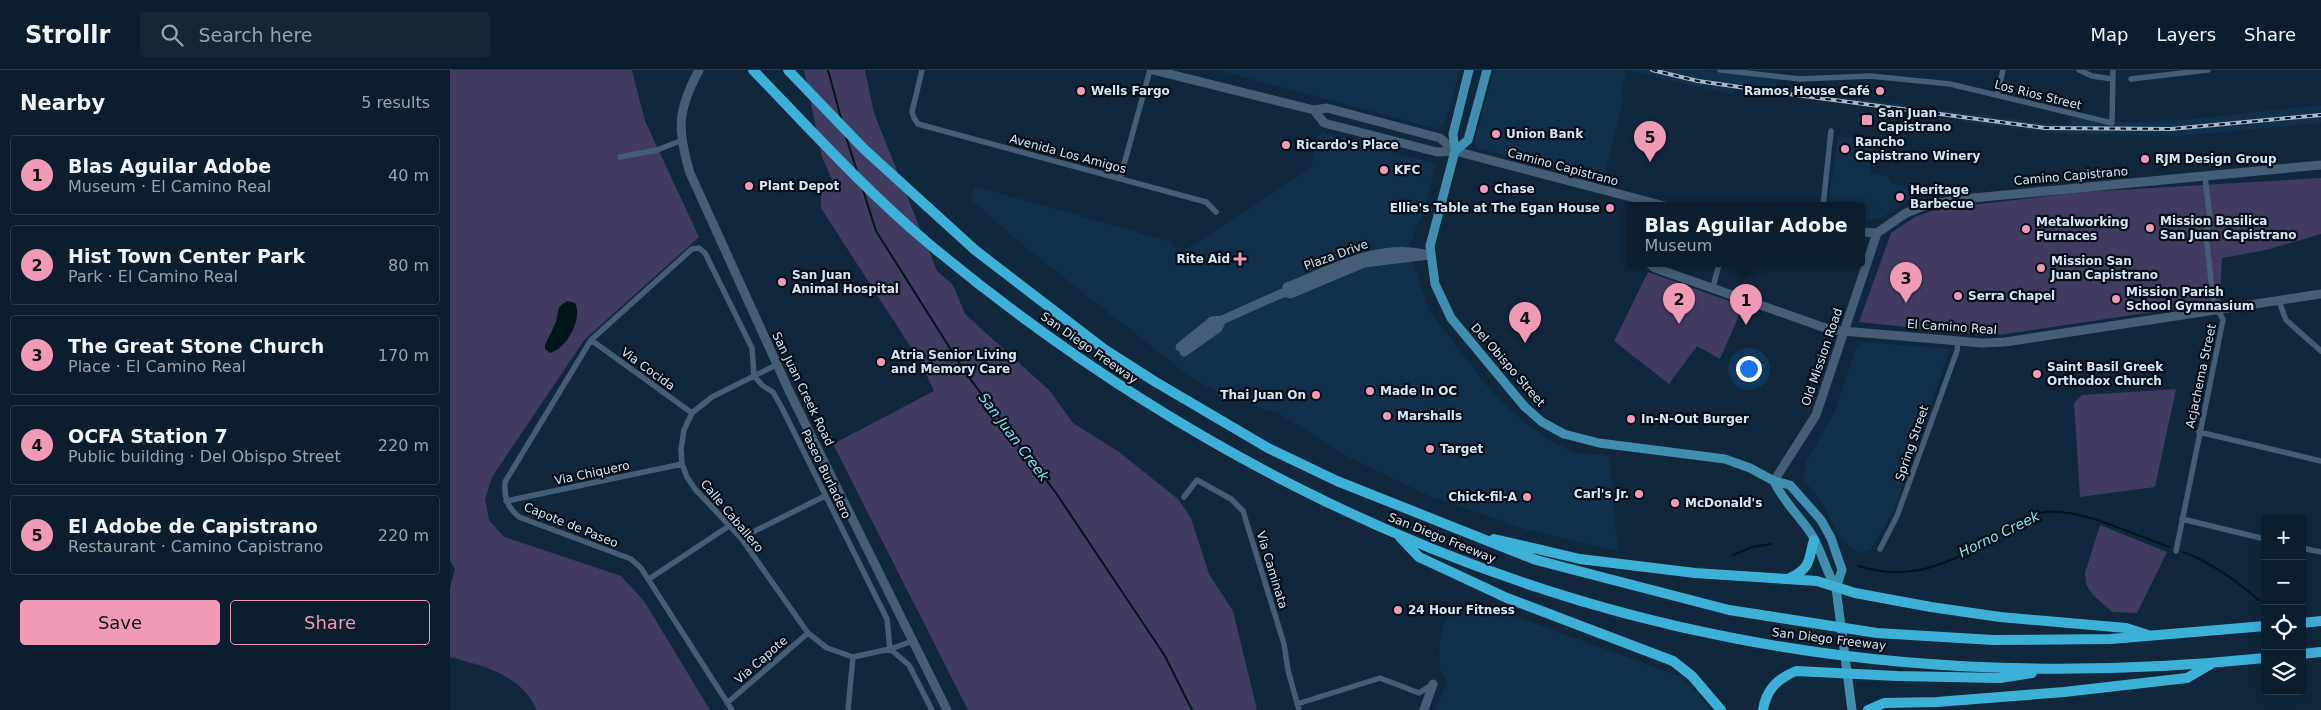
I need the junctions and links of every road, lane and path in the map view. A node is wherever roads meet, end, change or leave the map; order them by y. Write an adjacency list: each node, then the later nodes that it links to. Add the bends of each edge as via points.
1 (699, 70): 18 (main road, San Juan Creek Road, via 682,107)
2 (753, 70): 54 (highway, San Diego Freeway, via 923,239 1102,374 1181,425 1290,485)
3 (922, 70): 23 (street, Avenida Los Amigos, via 913,104 918,124)
4 (1151, 70): 16 (main road, Camino Capistrano); 23 (street)
5 (1469, 70): 19 (main road, Del Obispo Street, via 1453,134)
6 (1487, 70): 19 (main road, Del Obispo Street, via 1468,140)
7 (1720, 70): 15 (street, Los Rios Street, via 1800,79 1870,76 1950,84)
8 (2003, 70): 15 (street)
9 (2079, 70): 14 (street)
10 (2113, 70): 14 (street)
11 (2208, 70): 13 (street)
12 (792, 73): 53 (highway, San Diego Freeway, via 864,149 926,207 1007,276 1104,349 1294,460)
13 (2131, 78)
14 (2113, 79): 15 (street, Los Rios Street, via 2112,123)
15 (1997, 95)
16 (1314, 110): 19 (main road, Camino Capistrano, via 1327,108 1440,138); 19 (main road, Camino Capistrano, via 1324,124 1437,152)
17 (1831, 131): 25 (street)
18 (680, 141): 20 (street, via 657,150); 41 (main road, San Juan Creek Road, via 690,173)
19 (1455, 151): 24 (main road, Camino Capistrano); 29 (main road, Del Obispo Street, via 1432,232)
20 (620, 157)
21 (2321, 165): 22 (main road, Camino Capistrano)
22 (2205, 176): 28 (main road, Camino Capistrano, via 1930,204 1906,212); 35 (street, Acjachema Street, via 2210,219 2206,234 2213,299)
23 (1120, 179): 26 (street, Avenida Los Amigos, via 1206,202)
24 (1643, 202)
25 (1823, 202)
26 (1216, 212)
27 (1865, 232): 28 (main road)
28 (1877, 233): 36 (main road, Old Mission Road)
29 (1429, 255): 39 (main road, Plaza Drive, via 1415,252 1361,257 1287,287 1286,292 1222,320 1218,328); 47 (main road, Del Obispo Street, via 1434,284 1451,318 1525,407 1542,422 1587,441 1724,459)
30 (1654, 267): 32 (main road, El Camino Real)
31 (1718, 267): 32 (street)
32 (1713, 287): 36 (main road, El Camino Real, via 1829,330)
33 (2321, 294): 34 (main road, El Camino Real)
34 (2279, 301): 35 (main road, El Camino Real); 40 (street, via 2286,320)
35 (2218, 310): 38 (main road, El Camino Real, via 1998,343); 44 (street, Acjachema Street, via 2223,320)
36 (1844, 331): 38 (main road, El Camino Real); 47 (main road, Old Mission Road, via 1816,415)
37 (591, 340): 42 (street, Capote de Paseo, via 692,249 699,248 705,253 752,348); 43 (street, Via Cocida); 50 (street, Capote de Paseo, via 505,482)
38 (1958, 341): 58 (street, Spring Street, via 1897,516)
39 (1182, 350)
40 (2321, 352)
41 (776, 365): 42 (street); 70 (main road, San Juan Creek Road)
42 (754, 376): 43 (street, via 712,397); 48 (street, Paseo Burladero, via 777,398)
43 (692, 413): 46 (street, via 684,430)
44 (2199, 432): 45 (street); 51 (street, Acjachema Street)
45 (2321, 461)
46 (682, 464): 50 (street, Via Chiquero); 52 (street, Calle Caballero, via 695,489)
47 (1774, 481): 57 (main road, via 1781,497); 64 (main road, Del Obispo Street, via 1790,485 1825,527 1842,570)
48 (825, 496): 56 (street); 71 (street, Paseo Burladero, via 887,618)
49 (1184, 497): 80 (street, Via Caminata, via 1197,480 1232,499 1242,511 1284,644)
50 (506, 501): 63 (street, Capote de Paseo, via 519,516 631,559)
51 (2182, 519): 55 (street); 60 (street, Acjachema Street)
52 (729, 526): 56 (street, Calle Caballero); 63 (street)
53 (1461, 532): 62 (highway, via 1580,559 1695,573); 69 (highway, San Diego Freeway, via 1564,568 1681,599 1798,622 1877,633 1993,640)
54 (1398, 535): 77 (highway, San Diego Freeway, via 1491,572 1579,600 1732,638 1878,658 1968,666); 86 (highway, via 1418,557 1498,594 1673,661 1692,676)
55 (2261, 537)
56 (740, 538): 68 (street, Calle Caballero)
57 (1814, 540): 62 (highway, via 1808,565); 64 (main road)
58 (1880, 548)
59 (2306, 549): 61 (street)
60 (2176, 551)
61 (2321, 552)
62 (1790, 578): 64 (highway, via 1817,581)
63 (648, 579): 79 (street, Capote de Paseo)
64 (1836, 588): 69 (highway, via 1980,615 2126,628); 88 (main road)
65 (2321, 621): 66 (highway)
66 (2306, 622)
67 (2261, 626): 69 (highway, San Diego Freeway)
68 (808, 632): 74 (street, Calle Caballero, via 828,648); 79 (street, Via Capote)
69 (2154, 637)
70 (913, 641): 71 (street); 84 (main road, San Juan Creek Road)
71 (890, 649): 74 (street); 83 (street, via 908,665)
72 (2321, 652): 73 (highway)
73 (2306, 654)
74 (853, 657): 82 (street)
75 (2261, 658): 76 (highway, San Diego Freeway)
76 (2212, 663): 77 (highway, San Diego Freeway); 89 (highway, via 2187,678 2064,692 1884,703)
77 (2064, 669): 87 (highway, via 2000,678 1796,670 1772,686)
78 (1433, 684): 80 (street, via 1419,692 1380,678); 85 (main road)
79 (727, 703): 81 (street, Capote de Paseo)
80 (1298, 707)
81 (732, 710)
82 (848, 710)
83 (932, 710)
84 (947, 710)
85 (1424, 710)
86 (1721, 710)
87 (1762, 710)
88 (1852, 710)
89 (1868, 710)

